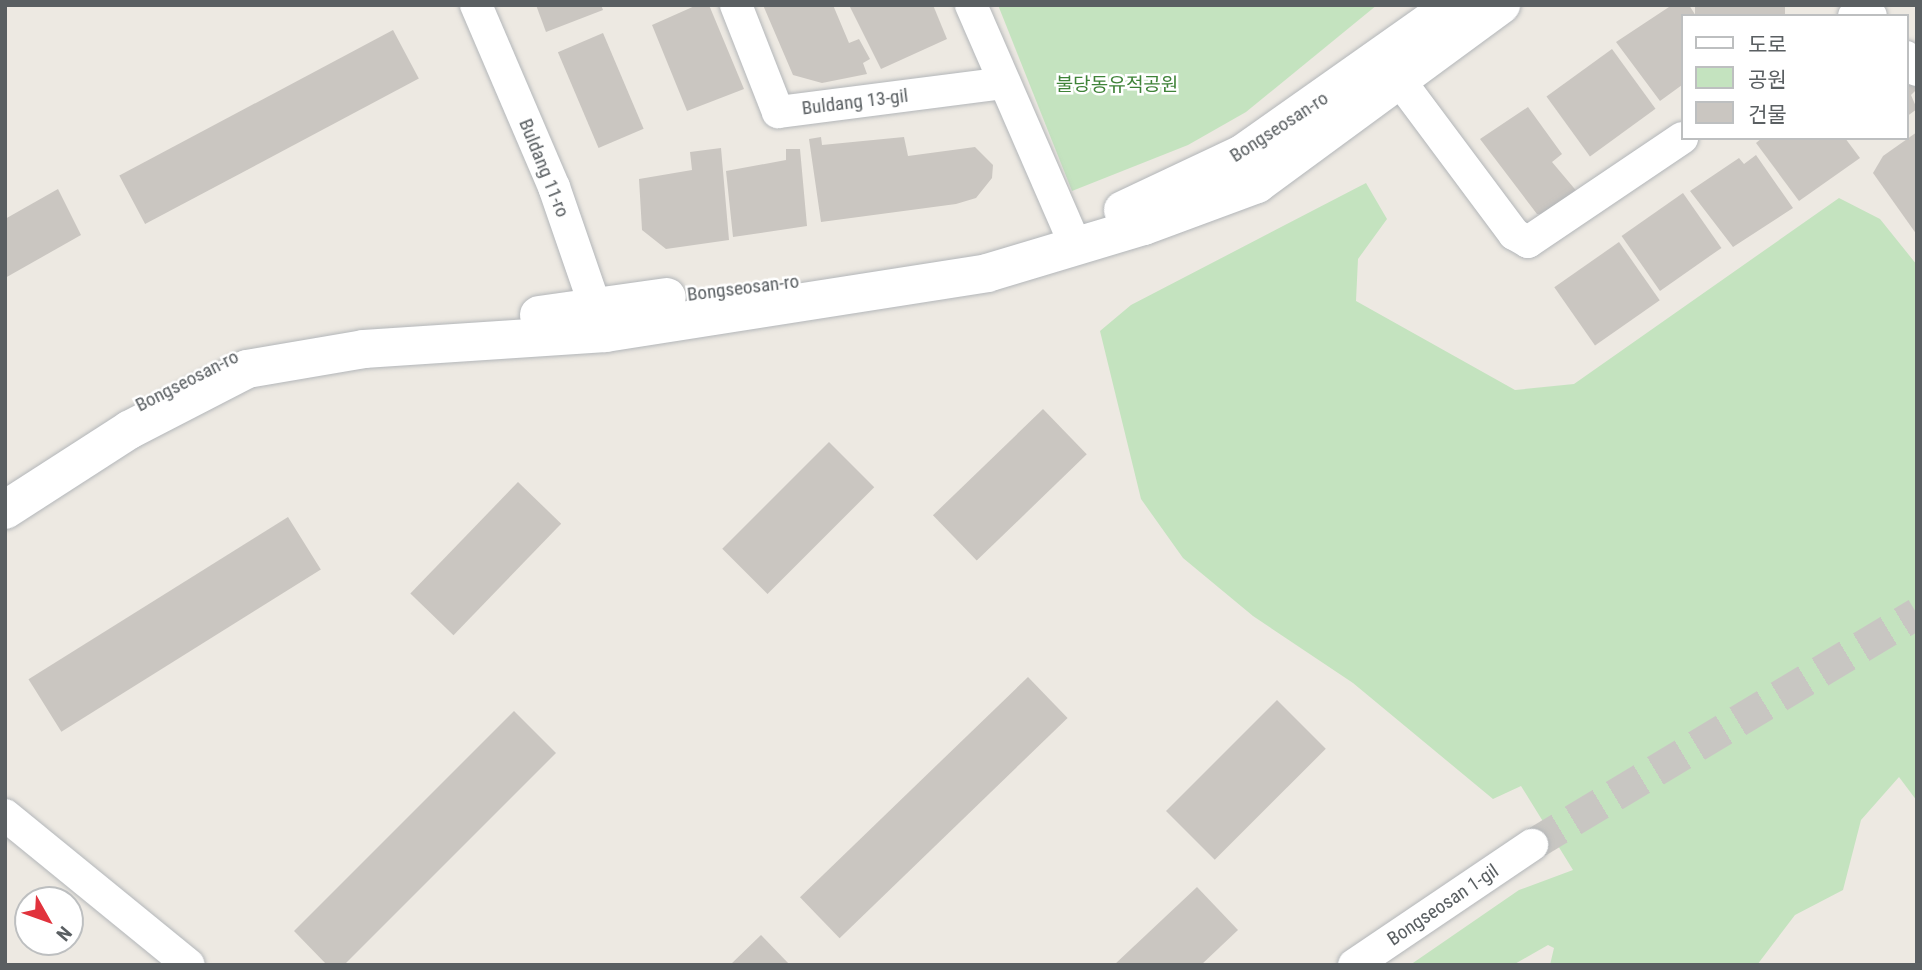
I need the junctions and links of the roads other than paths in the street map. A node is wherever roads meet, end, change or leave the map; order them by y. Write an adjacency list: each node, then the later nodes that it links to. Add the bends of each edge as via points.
1 (476, 5): 10 (street, Buldang 11-ro)
2 (736, 5): 7 (street, Buldang 13-gil, via 778,112)
3 (971, 5): 7 (street)
4 (1453, 5): 9 (street, Bongseosan-ro, via 1242,154)
5 (1501, 5): 6 (street, Bongseosan-ro)
6 (1400, 80): 8 (street, via 1514,234 1528,242); 9 (street, Bongseosan-ro, via 1257,184)
7 (1004, 83): 9 (street)
8 (1680, 139)
9 (1072, 238): 10 (street, Bongseosan-ro, via 987,273)
10 (601, 320): 11 (street, Bongseosan-ro, via 362,328 244,351 117,417); 12 (street, Bongseosan-ro, via 364,349 247,369 129,429)
11 (5, 489)
12 (5, 510)
13 (5, 815): 15 (street)
14 (1532, 845): 16 (street, Bongseosan 1-gil)
15 (189, 965)
16 (1354, 965)

